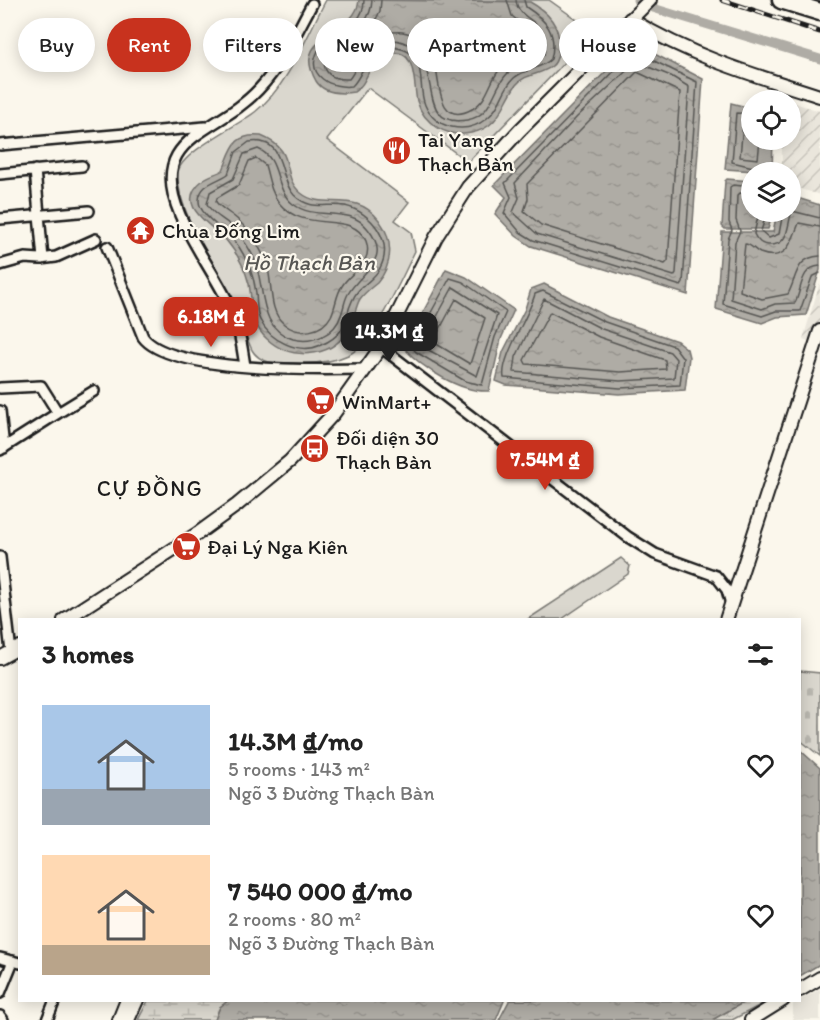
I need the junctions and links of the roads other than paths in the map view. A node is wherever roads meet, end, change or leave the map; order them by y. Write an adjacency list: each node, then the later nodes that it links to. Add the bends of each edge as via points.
1 (650, 0): 5 (main road)
2 (781, 0): 4 (highway)
3 (312, 4): 9 (street, via 267,81 248,101)
4 (820, 12)
5 (631, 18)
6 (658, 36): 8 (main road, via 716,63)
7 (577, 72): 22 (main road, via 468,187 436,237)
8 (820, 96)
9 (211, 126): 10 (street); 23 (street, via 194,136 175,158 170,177 192,241 233,313)
10 (0, 145)
11 (82, 166): 12 (street)
12 (35, 170): 13 (street); 15 (street)
13 (0, 174)
14 (89, 211): 15 (street)
15 (39, 216): 16 (street); 19 (street)
16 (0, 219)
17 (96, 239): 19 (street, via 63,255)
18 (106, 247): 23 (street, via 148,343 190,358)
19 (43, 259): 20 (street, via 25,258)
20 (0, 265)
21 (820, 331): 31 (main road)
22 (381, 347): 24 (main road); 31 (street, via 627,537 655,554 708,572 722,581)
23 (245, 366): 24 (street)
24 (366, 369): 32 (main road, via 334,413 290,461 246,498 142,572)
25 (0, 388): 28 (street, via 41,386)
26 (94, 391): 28 (street)
27 (0, 411): 29 (street)
28 (58, 413): 29 (street)
29 (2, 449)
30 (0, 557): 33 (street)
31 (729, 614)
32 (67, 618)
33 (10, 652)
34 (0, 958): 35 (street)
35 (16, 962): 38 (street)
36 (820, 978): 37 (main road)
37 (801, 989)
38 (0, 993)
39 (54, 1002): 45 (street)
40 (126, 1002): 46 (main road)
41 (136, 1002): 47 (main road)
42 (780, 1002): 48 (main road)
43 (0, 1016): 44 (street)
44 (3, 1020)
45 (46, 1020)
46 (119, 1020)
47 (128, 1020)
48 (751, 1020)

